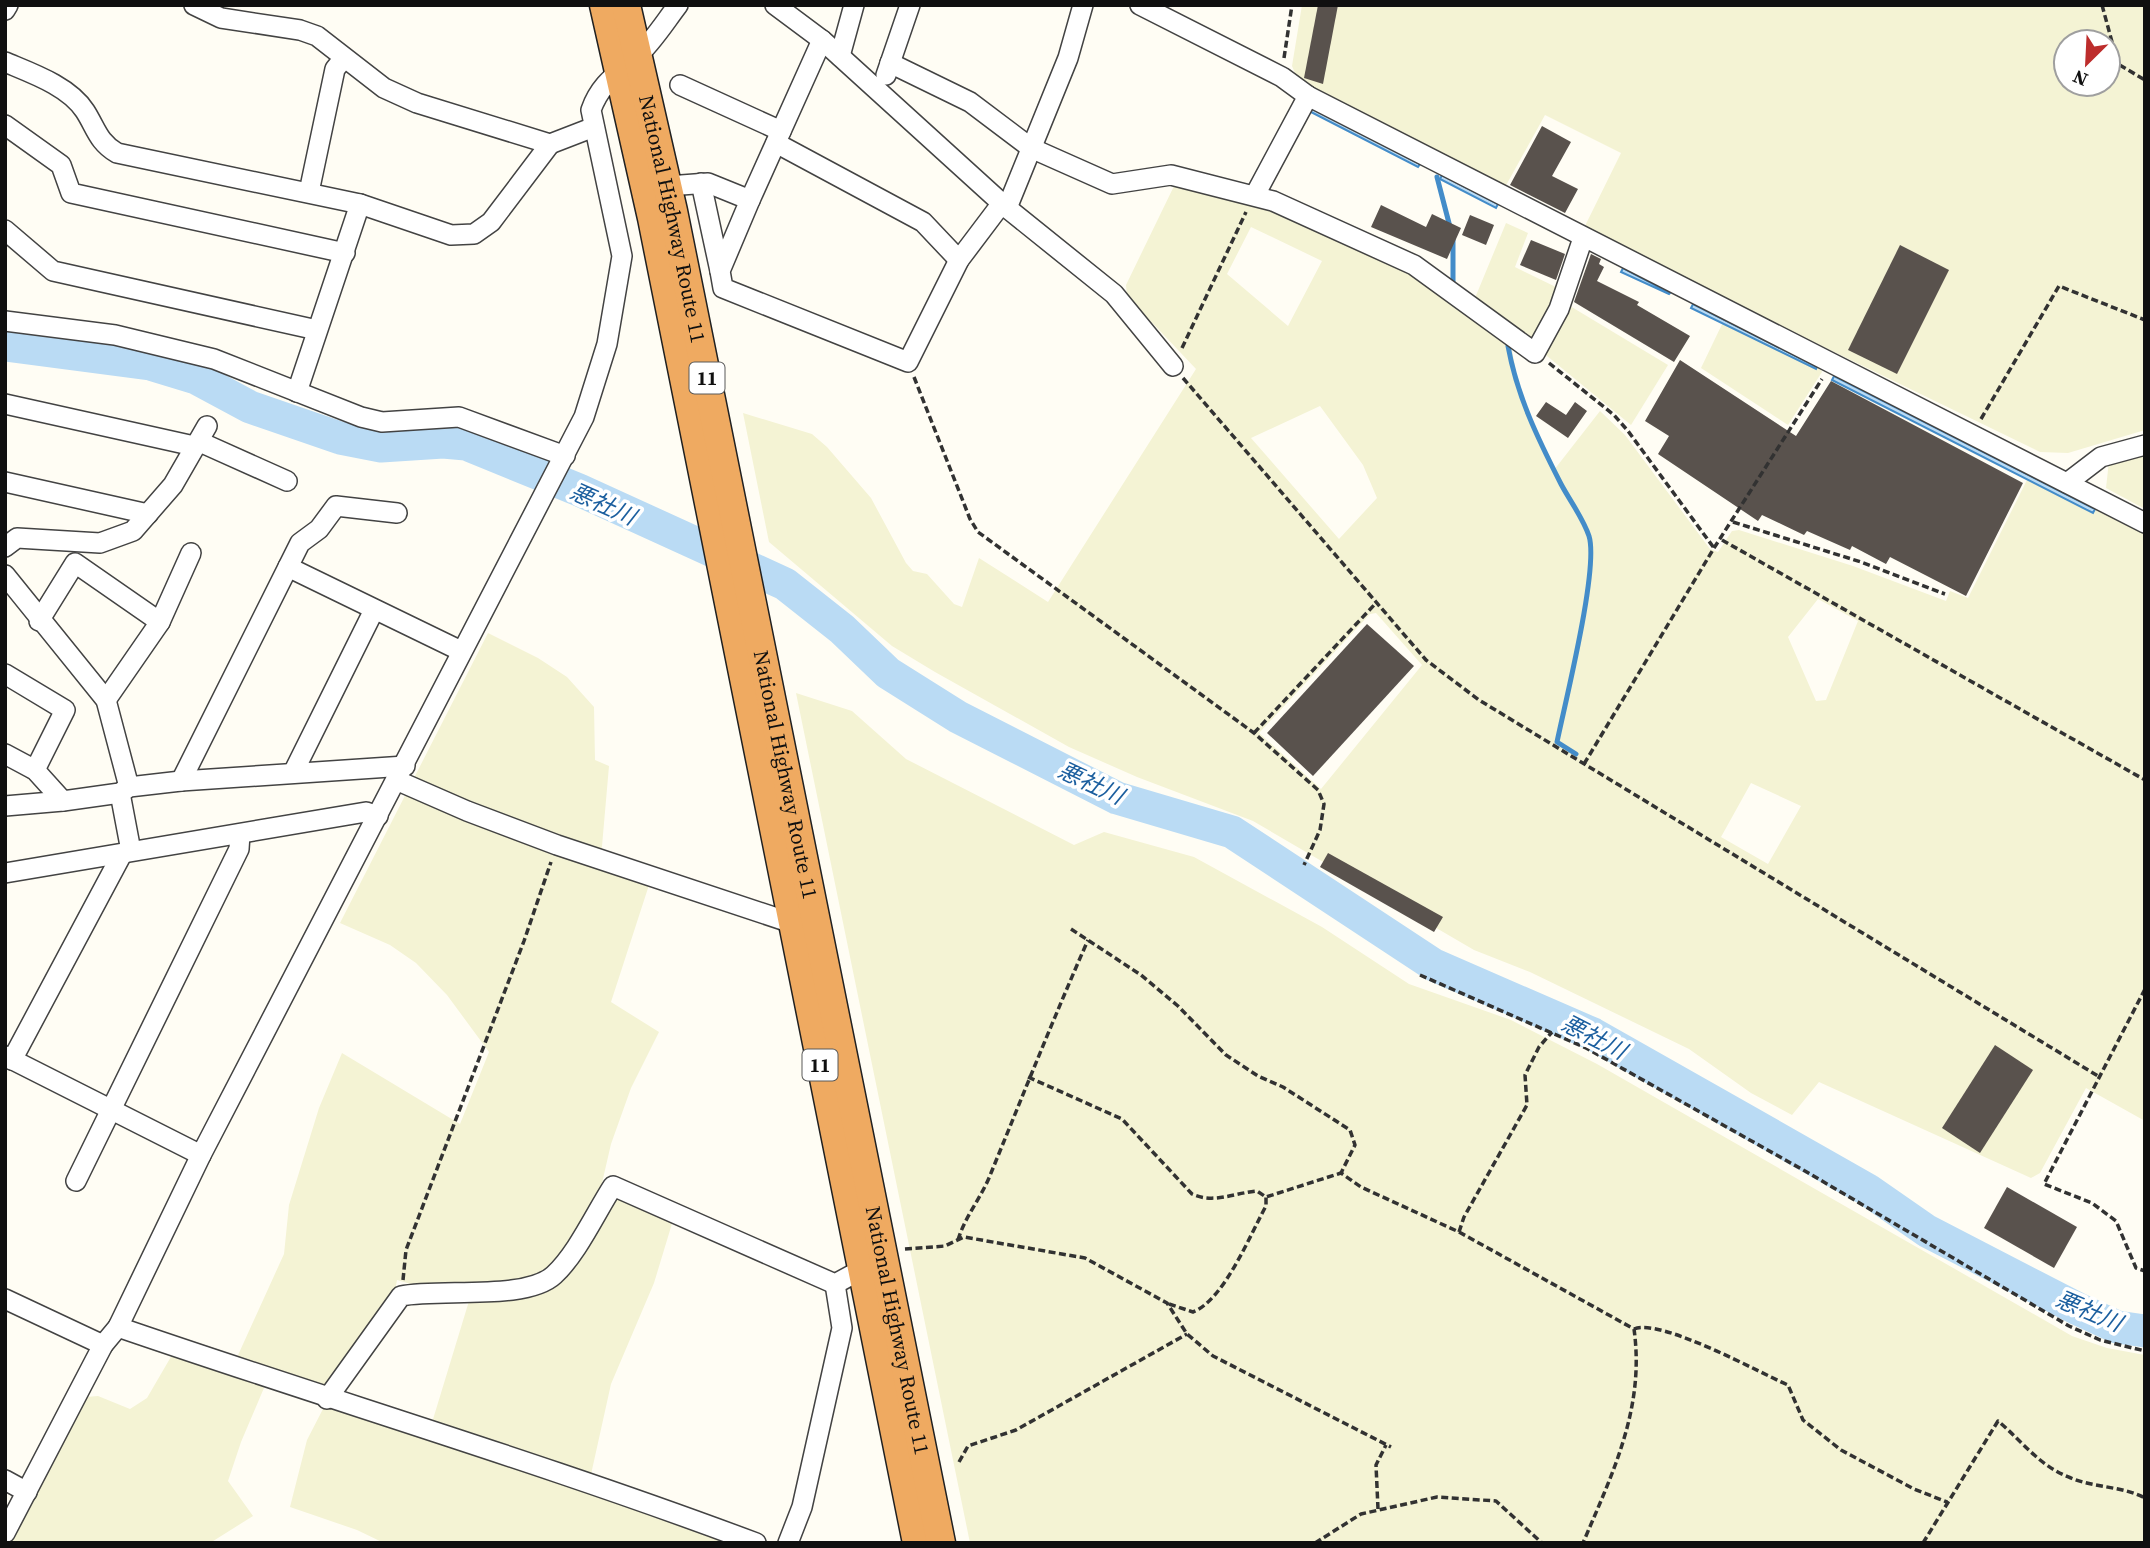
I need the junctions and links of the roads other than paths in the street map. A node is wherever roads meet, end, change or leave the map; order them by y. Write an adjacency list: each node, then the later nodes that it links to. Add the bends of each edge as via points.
1 (8, 5): 11 (street)
2 (194, 5): 14 (street, via 221,18 317,36)
3 (604, 5): 16 (highway, National Highway Route 11 / 11)
4 (626, 5): 16 (highway, National Highway Route 11 / 11)
5 (678, 5): 16 (street)
6 (775, 5): 12 (street)
7 (854, 5): 13 (street)
8 (910, 5): 17 (street)
9 (1083, 5): 25 (street, via 1068,58)
10 (1140, 5): 20 (street, via 1282,77)
11 (5, 10)
12 (822, 40): 13 (street); 23 (street)
13 (840, 56): 19 (street)
14 (344, 58): 24 (street, via 384,88 417,103); 28 (street, via 335,69)
15 (5, 62): 28 (street, via 74,99 97,137 117,153)
16 (627, 63): 22 (street, via 596,95 591,110); 27 (highway, National Highway Route 11 / 11); 56 (highway, National Highway Route 11 / 11, via 714,536)
17 (890, 63): 19 (street); 25 (street, via 970,102)
18 (680, 85): 23 (street)
19 (880, 92): 32 (street)
20 (1308, 96): 29 (street); 34 (street)
21 (5, 125): 35 (street, via 61,165 71,193)
22 (594, 127): 24 (street); 45 (street, via 622,256 607,344 584,417)
23 (778, 137): 30 (street); 36 (street, via 923,222)
24 (550, 144): 31 (street, via 491,222 474,234 450,235)
25 (1031, 149): 29 (street, via 1112,184 1171,175); 32 (street)
26 (701, 183): 27 (street); 30 (street); 37 (street)
27 (668, 186): 56 (highway, National Highway Route 11 / 11, via 741,546)
28 (309, 192): 31 (street)
29 (1255, 195): 34 (street, via 1414,265 1535,353 1559,309)
30 (750, 200): 37 (street)
31 (360, 204): 35 (street)
32 (1004, 205): 36 (street); 40 (street, via 1114,294)
33 (5, 230): 39 (street, via 53,271)
34 (1583, 238): 48 (street)
35 (345, 253): 39 (street)
36 (959, 260): 37 (street, via 908,362 723,288)
37 (720, 271)
38 (5, 321): 41 (street, via 127,338 214,359)
39 (317, 330): 41 (street)
40 (1173, 366)
41 (297, 392): 45 (street, via 382,422 458,417)
42 (5, 404): 43 (street)
43 (200, 438): 46 (street); 50 (street, via 173,485)
44 (2145, 444): 48 (street, via 2101,457)
45 (561, 463): 60 (street)
46 (287, 481)
47 (5, 482): 50 (street)
48 (2067, 482): 51 (street)
49 (397, 513): 54 (street, via 336,506 300,543)
50 (148, 514): 52 (street, via 133,531 100,543 17,538)
51 (2145, 523)
52 (5, 547)
53 (191, 552): 59 (street)
54 (288, 567): 57 (street); 67 (street)
55 (5, 575): 58 (street)
56 (737, 591): 75 (highway, National Highway Route 11 / 11)
57 (374, 610): 60 (street); 65 (street)
58 (39, 621): 59 (street, via 75,563); 62 (street)
59 (160, 622): 62 (street)
60 (461, 651): 66 (street)
61 (5, 674): 64 (street, via 65,710)
62 (106, 700): 68 (street)
63 (5, 754): 64 (street)
64 (35, 770): 69 (street)
65 (293, 773): 66 (street); 67 (street)
66 (401, 773): 71 (street); 75 (street, via 467,811)
67 (181, 781): 68 (street)
68 (125, 790): 69 (street); 73 (street)
69 (63, 801): 70 (street)
70 (5, 806)
71 (379, 816): 72 (street, via 366,812); 78 (street)
72 (240, 834): 73 (street); 77 (street, via 239,849)
73 (127, 853): 74 (street); 76 (street)
74 (5, 873)
75 (805, 928): 80 (highway, National Highway Route 11 / 11)
76 (9, 1058): 77 (street)
77 (109, 1108): 78 (street); 79 (street)
78 (201, 1155): 83 (street)
79 (76, 1181)
80 (873, 1264): 81 (street); 91 (highway, National Highway Route 11 / 11); 92 (highway, National Highway Route 11 / 11)
81 (835, 1284): 85 (street, via 613,1186 562,1266 541,1284 500,1292 424,1291 401,1296); 90 (street, via 842,1328 802,1507)
82 (5, 1300): 84 (street)
83 (118, 1326): 84 (street); 85 (street)
84 (103, 1345): 87 (street)
85 (327, 1399): 89 (street, via 648,1503)
86 (5, 1480): 87 (street)
87 (27, 1492): 88 (street)
88 (5, 1533)
89 (755, 1543)
90 (789, 1543)
91 (917, 1543)
92 (941, 1543)

